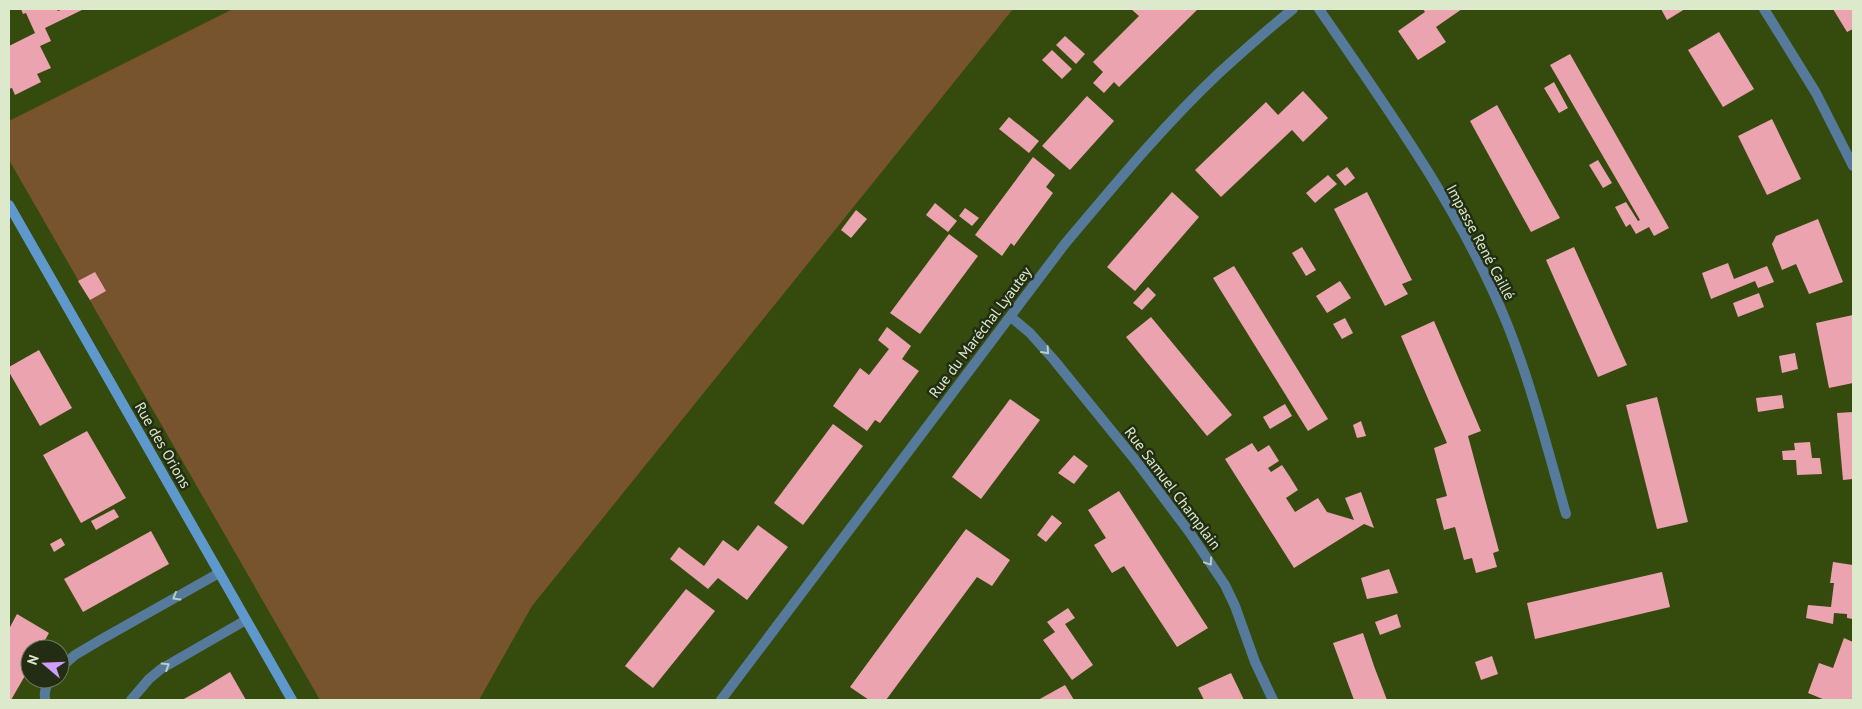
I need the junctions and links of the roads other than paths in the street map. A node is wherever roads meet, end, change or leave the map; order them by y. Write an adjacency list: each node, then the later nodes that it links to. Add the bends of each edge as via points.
1 (1293, 9): 6 (street, Rue du Maréchal Lyautey, via 1218,74 1155,139 1064,245)
2 (1319, 9): 7 (street, Impasse René Caillé, via 1398,125 1488,283 1523,366)
3 (1764, 9): 4 (street, via 1816,93)
4 (1853, 166)
5 (9, 205): 8 (street, Rue des Orions)
6 (1011, 317): 13 (street, Rue du Maréchal Lyautey); 14 (street, Rue Samuel Champlain, one-way to 14, via 1054,360 1190,533 1225,585)
7 (1566, 514)
8 (219, 573): 9 (street, Rue des Orions); 10 (street, one-way to 10)
9 (246, 620): 11 (street, one-way to 9, via 161,669); 12 (street, Rue des Orions)
10 (70, 659)
11 (131, 700)
12 (292, 700)
13 (721, 700)
14 (1273, 700)

